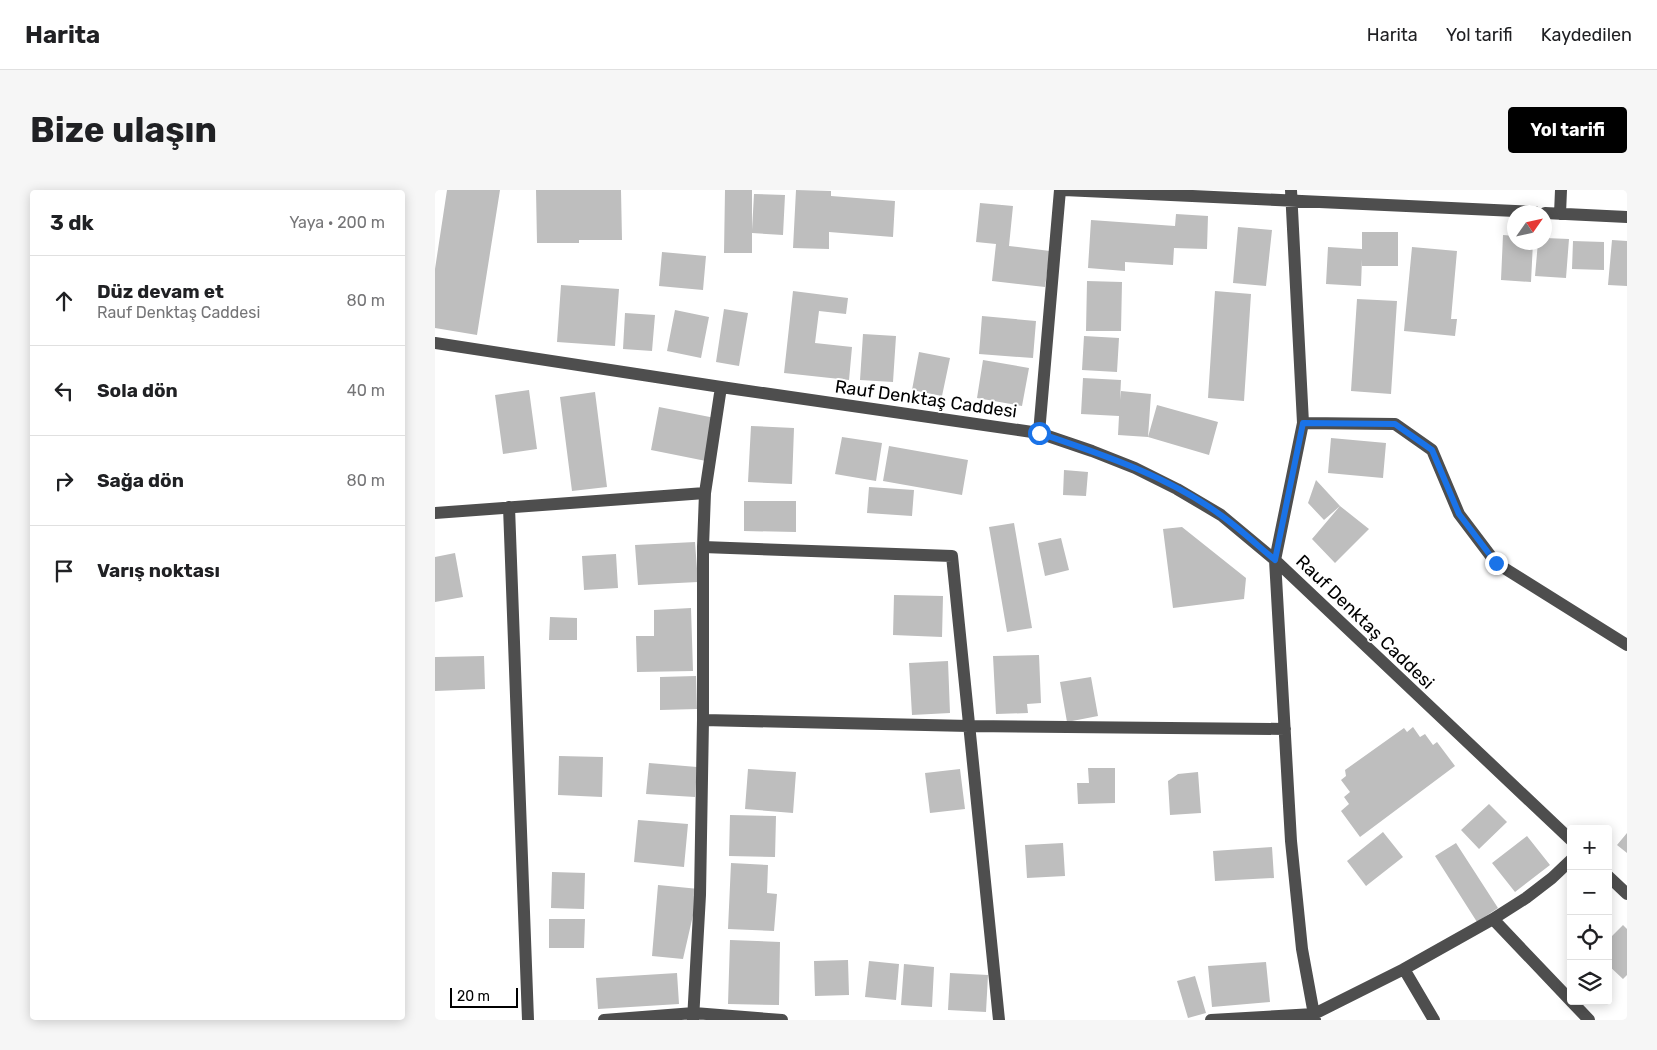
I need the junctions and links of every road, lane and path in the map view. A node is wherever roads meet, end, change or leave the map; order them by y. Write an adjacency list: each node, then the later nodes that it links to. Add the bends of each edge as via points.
1 (1060, 190): 12 (street)
2 (1064, 190): 4 (street)
3 (1561, 190): 7 (street)
4 (1291, 195): 5 (street); 11 (street)
5 (1507, 210)
6 (1552, 213): 7 (street)
7 (1560, 214): 8 (street)
8 (1627, 217)
9 (435, 343): 10 (street, Rauf Denktaş Caddesi)
10 (721, 387): 12 (street, Rauf Denktaş Caddesi); 13 (street)
11 (1303, 423): 17 (street); 18 (street, via 1395,424 1432,450 1459,514 1496,563)
12 (1039, 433): 17 (street, Rauf Denktaş Caddesi, via 1135,468 1177,489 1221,515)
13 (705, 493): 14 (street); 16 (street)
14 (509, 507): 15 (street); 32 (street)
15 (435, 513)
16 (703, 548): 19 (street); 20 (street, via 952,556)
17 (1275, 560): 21 (street); 22 (street, Rauf Denktaş Caddesi)
18 (1627, 644)
19 (703, 720): 20 (street); 30 (street, via 701,895)
20 (969, 726): 21 (street); 35 (street)
21 (1285, 729): 31 (street, via 1294,871 1302,949)
22 (1567, 836)
23 (1567, 864): 26 (street)
24 (1612, 880): 25 (street)
25 (1627, 894)
26 (1493, 919): 27 (street); 28 (street)
27 (1403, 969): 31 (street); 37 (street)
28 (1567, 997)
29 (1575, 1005): 38 (street)
30 (693, 1016): 33 (street); 34 (street)
31 (1314, 1017): 36 (street)
32 (528, 1020)
33 (604, 1020)
34 (782, 1020)
35 (999, 1020)
36 (1211, 1020)
37 (1433, 1020)
38 (1589, 1020)

